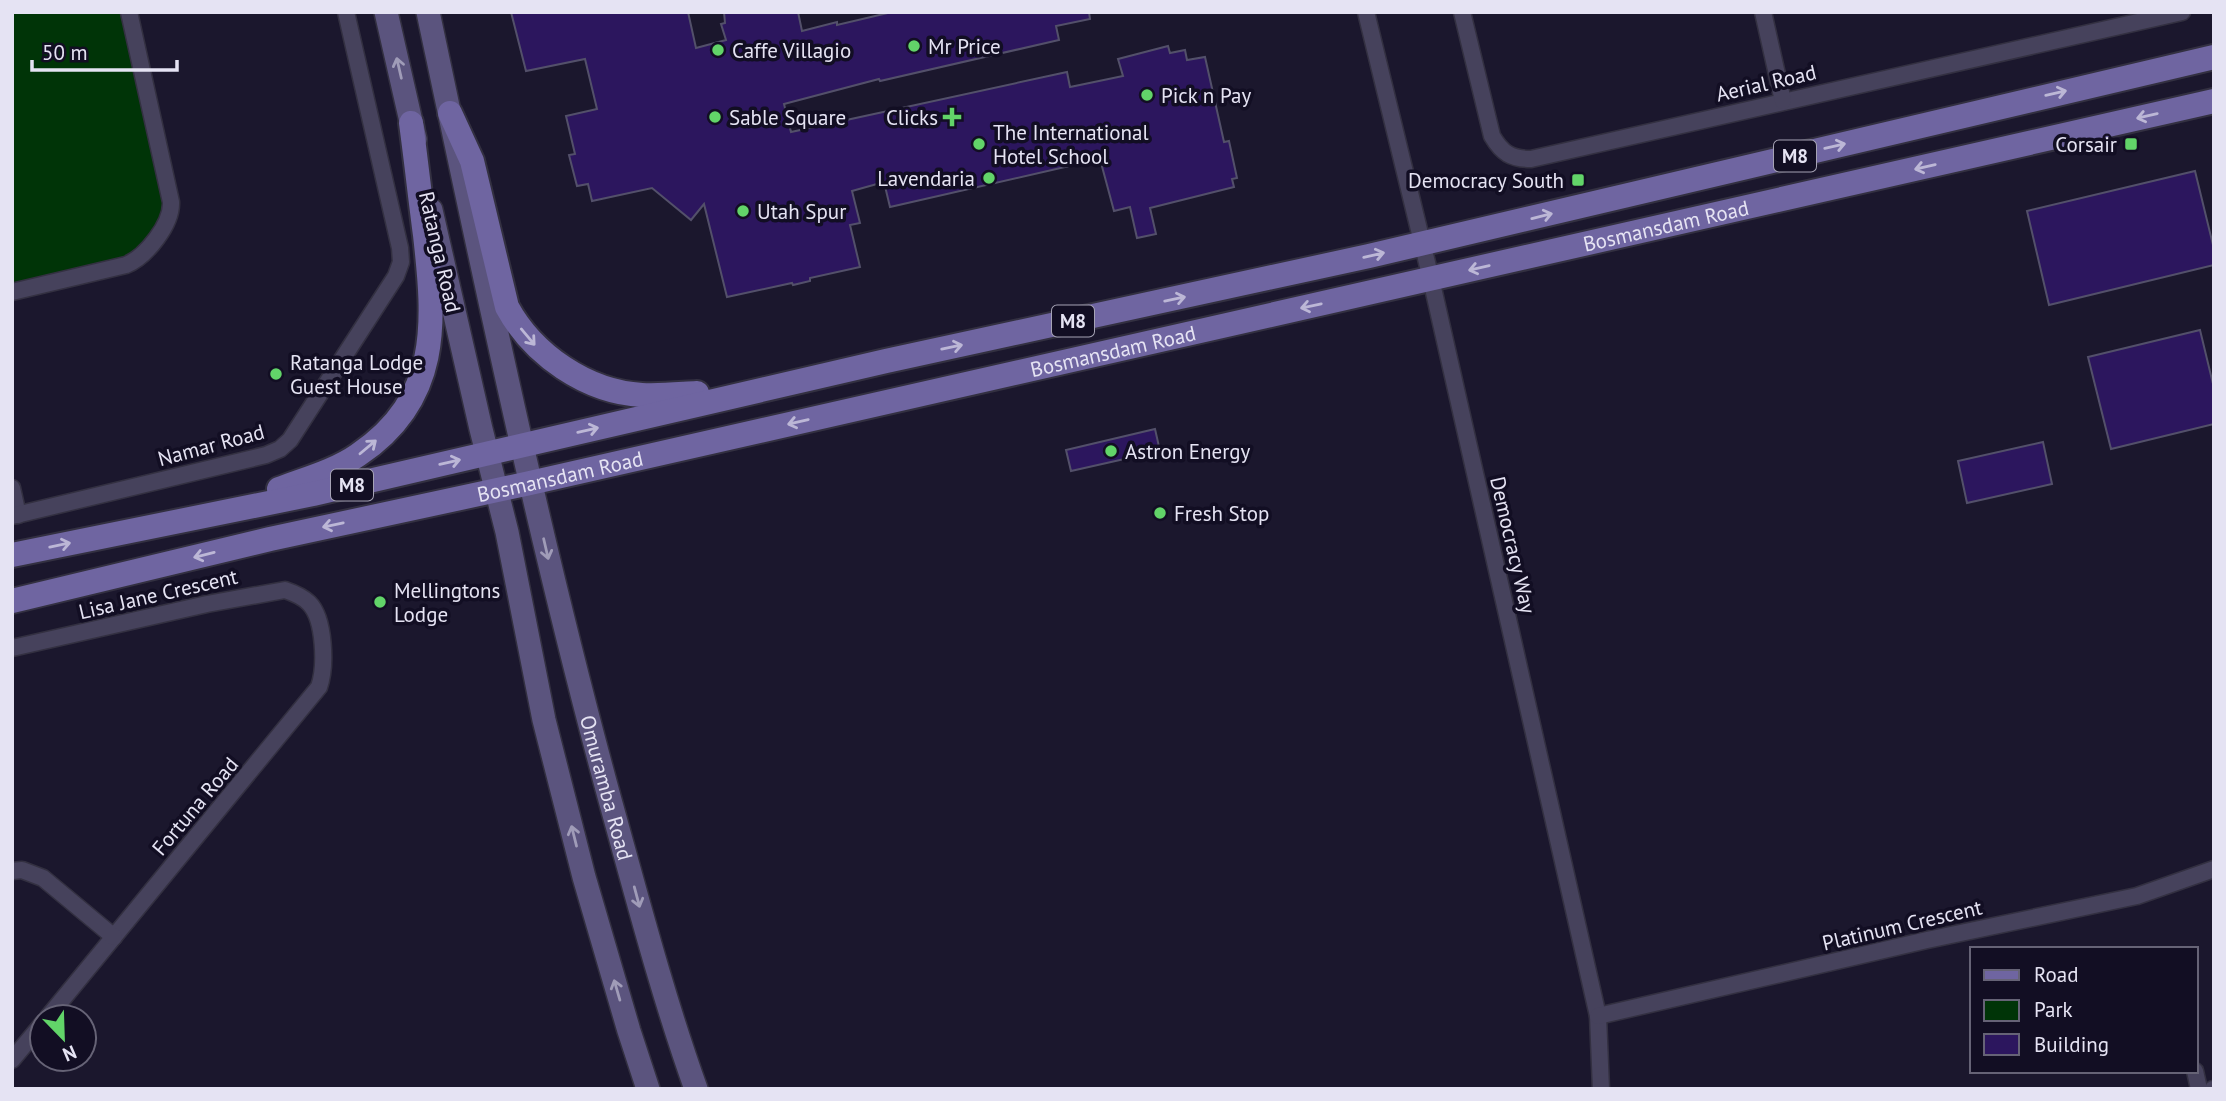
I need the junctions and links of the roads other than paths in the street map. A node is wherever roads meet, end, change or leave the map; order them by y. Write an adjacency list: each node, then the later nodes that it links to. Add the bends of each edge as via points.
1 (129, 12): 16 (street, via 172,212 137,261)
2 (346, 12): 24 (street, Namar Road, via 401,262 290,440 266,454)
3 (386, 12): 13 (main road, Ratanga Road, one-way to 3)
4 (428, 12): 12 (main road, Ratanga Road)
5 (1366, 12): 14 (street, Democracy Way)
6 (1462, 12): 10 (street, Aerial Road, via 1492,136 1508,156 1531,159)
7 (1763, 12): 10 (street)
8 (2182, 12): 10 (street, Aerial Road)
9 (2214, 57): 14 (main road, Bosmansdam Road / M8, one-way to 9)
10 (1783, 101)
11 (2214, 101): 15 (main road, Bosmansdam Road / M8, one-way to 15)
12 (450, 113): 17 (main road, one-way to 17, via 472,161 507,307 528,338 553,362 610,389 640,395); 18 (main road, Ratanga Road)
13 (411, 123): 19 (main road, Ratanga Road); 23 (main road, one-way to 13, via 356,457 401,414 415,392 428,354 432,293)
14 (1423, 244): 15 (street, Democracy Way); 17 (main road, Bosmansdam Road / M8, one-way to 14)
15 (1431, 279): 20 (main road, Bosmansdam Road / M8, one-way to 20); 33 (street, Democracy Way)
16 (12, 292)
17 (770, 388): 18 (main road, Bosmansdam Road / M8, one-way to 17)
18 (522, 445): 19 (main road, Bosmansdam Road / M8); 20 (main road, Ratanga Road)
19 (487, 453): 22 (main road, Ratanga Road); 23 (main road, Bosmansdam Road / M8, one-way to 19)
20 (530, 483): 22 (main road, Bosmansdam Road / M8); 37 (main road, Omuramba Road, one-way to 37, via 573,666 668,1013)
21 (12, 488): 24 (street)
22 (496, 491): 26 (main road, Bosmansdam Road / M8, one-way to 26); 36 (main road, Omuramba Road, one-way to 22, via 557,772)
23 (216, 513): 25 (main road, Bosmansdam Road / M8, one-way to 23)
24 (15, 516)
25 (12, 555)
26 (12, 601)
27 (311, 604): 28 (street, Lisa Jane Crescent, via 285,590 255,594); 31 (street, Fortuna Road, via 321,636 324,673 319,687)
28 (12, 648)
29 (2214, 869): 33 (street, Platinum Crescent, via 2137,896)
30 (12, 871): 31 (street, via 43,878)
31 (114, 937): 32 (street, Fortuna Road)
32 (60, 1003)
33 (1598, 1016): 38 (street, Democracy Way)
34 (28, 1041): 35 (street)
35 (12, 1060)
36 (648, 1089)
37 (696, 1089)
38 (1601, 1089)

